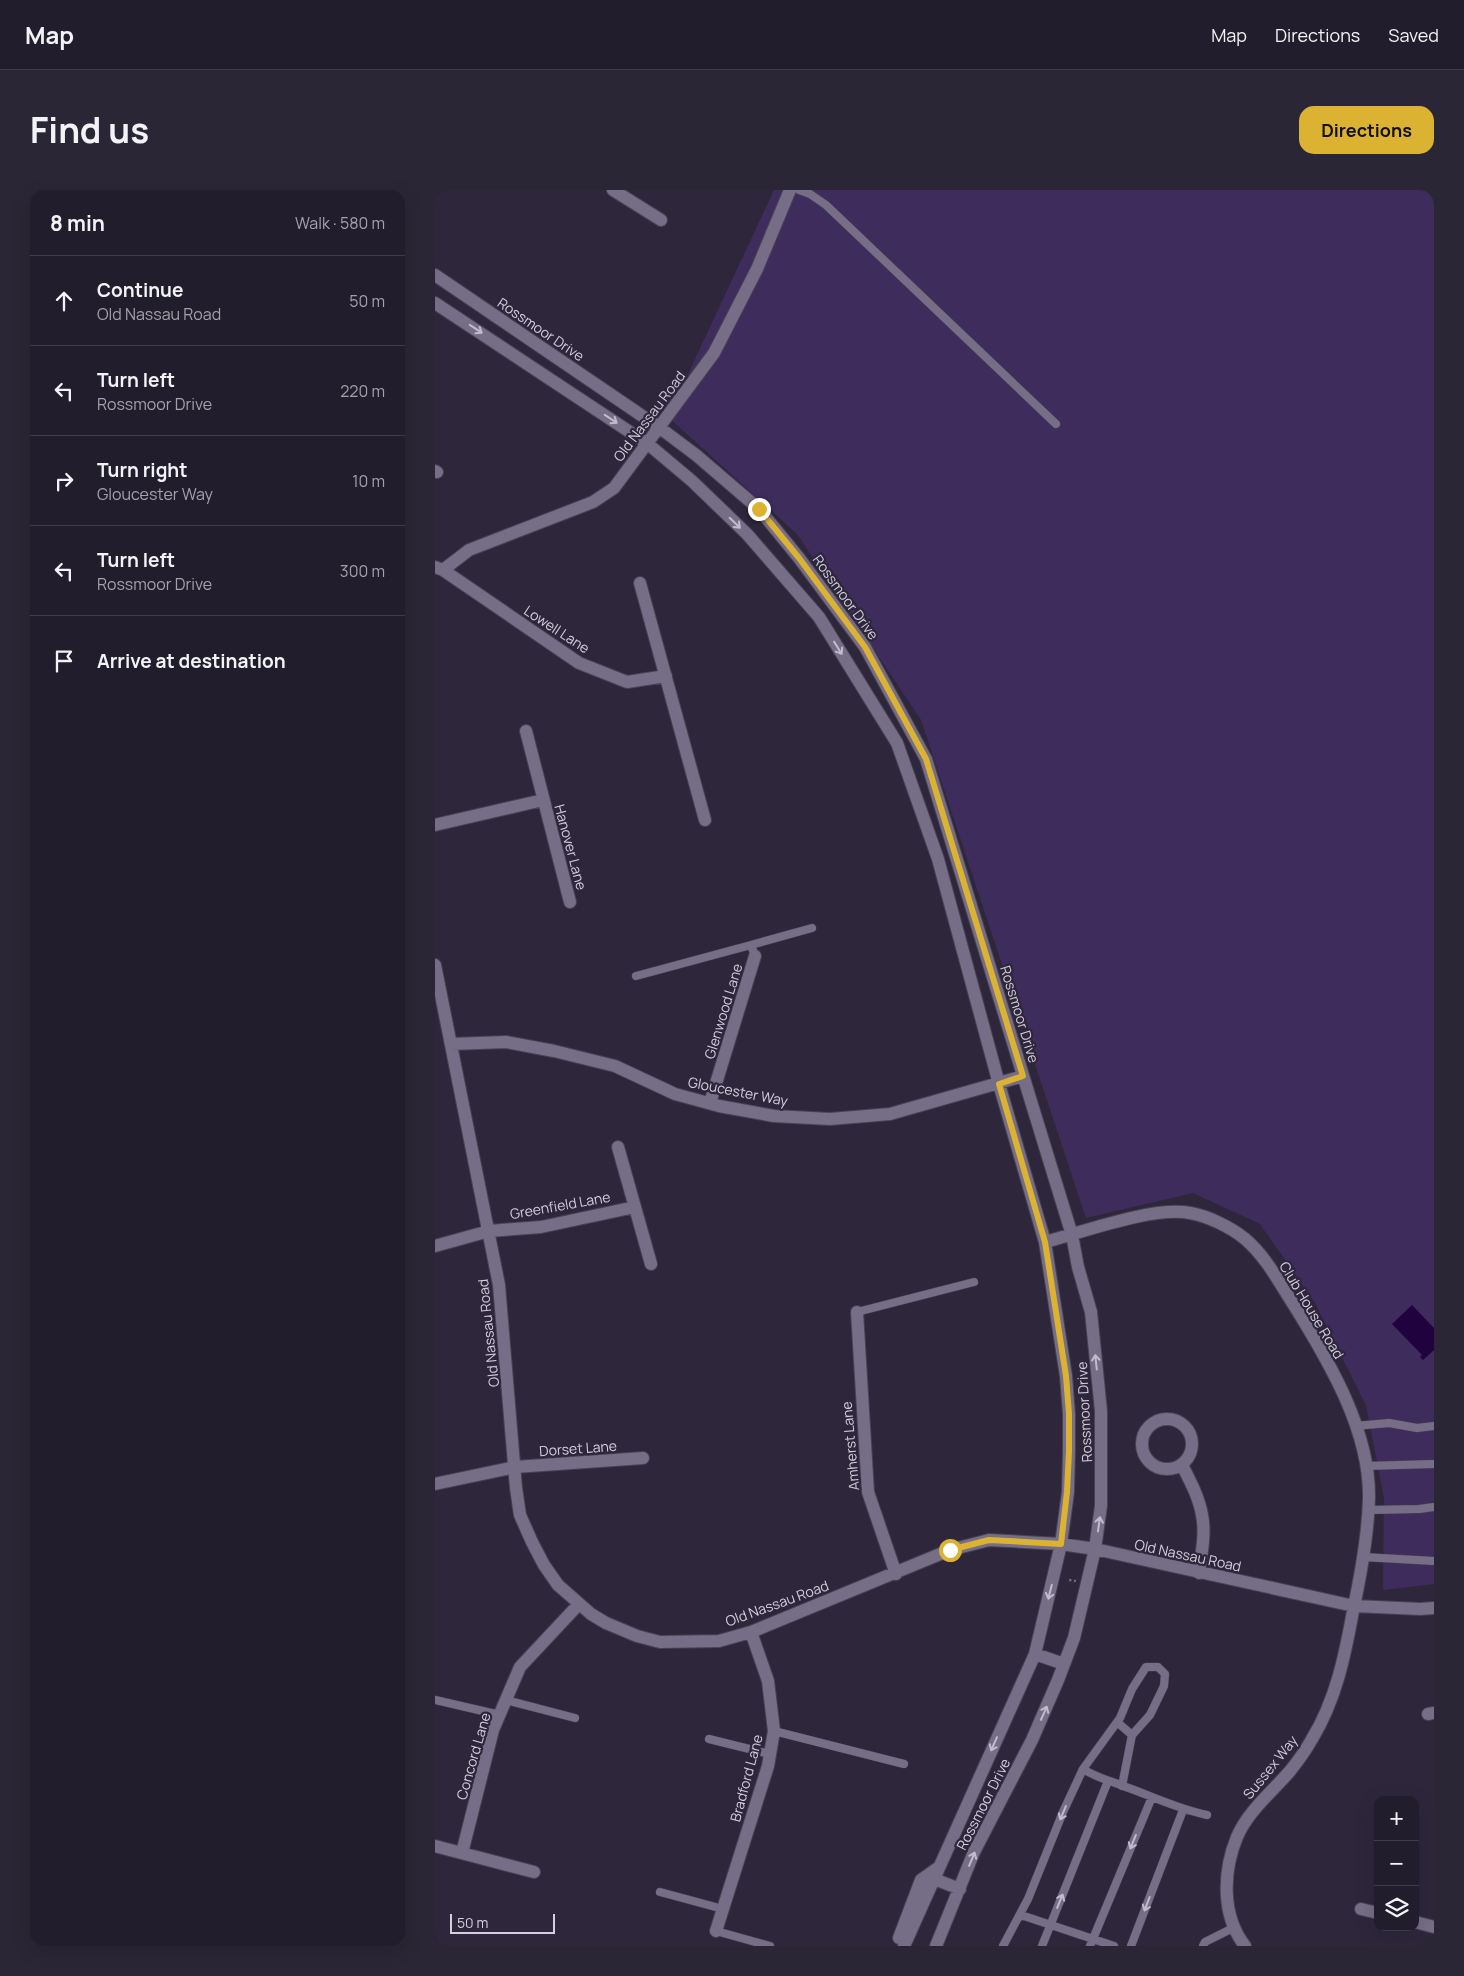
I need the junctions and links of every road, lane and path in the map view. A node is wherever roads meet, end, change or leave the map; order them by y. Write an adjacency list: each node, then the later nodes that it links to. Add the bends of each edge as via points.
1 (613, 190): 4 (street)
2 (790, 190): 8 (street, Old Nassau Road, via 757,269 714,353)
3 (799, 190): 7 (lane, via 826,205)
4 (661, 220)
5 (435, 275): 8 (street, Rossmoor Drive)
6 (435, 302): 9 (street, Rossmoor Drive, one-way to 9)
7 (1056, 424)
8 (660, 428): 9 (street, Old Nassau Road); 23 (street, Rossmoor Drive, via 759,509 865,647 926,759)
9 (648, 444): 10 (street, Old Nassau Road, via 614,488 593,502 469,550); 24 (street, Rossmoor Drive, one-way to 24, via 747,534 819,616 897,742 938,860)
10 (439, 569): 12 (street, Lowell Lane, via 579,663 627,682)
11 (640, 583): 12 (street)
12 (666, 676): 15 (street)
13 (526, 731): 14 (street, Hanover Lane)
14 (543, 800): 16 (street, Hanover Lane); 17 (street, Hanover Lane)
15 (705, 820)
16 (435, 826)
17 (570, 902)
18 (812, 928): 19 (lane)
19 (753, 950): 21 (lane); 25 (street, Glenwood Lane)
20 (435, 965): 22 (street, Old Nassau Road)
21 (637, 976)
22 (451, 1044): 25 (street, Gloucester Way, via 506,1042 554,1052 615,1066 675,1094); 28 (street, Old Nassau Road)
23 (1023, 1076): 24 (street, Gloucester Way); 29 (street, Rossmoor Drive)
24 (999, 1084): 25 (street, Gloucester Way, via 890,1114 830,1119 774,1116); 30 (street, Rossmoor Drive)
25 (710, 1103)
26 (618, 1147): 27 (street, Greenfield Lane)
27 (635, 1207): 28 (street, Greenfield Lane, via 541,1226); 32 (street, Greenfield Lane)
28 (489, 1231): 31 (street, Greenfield Lane); 41 (street, Old Nassau Road, via 499,1285)
29 (1072, 1235): 30 (street, Club House Road); 35 (street, Club House Road, via 1152,1214 1190,1213 1219,1223 1244,1239 1267,1262 1303,1321 1349,1403); 46 (street, Rossmoor Drive, one-way to 29, via 1101,1506 1101,1411 1091,1312)
30 (1045, 1242): 45 (street, Rossmoor Drive, via 1069,1414 1067,1492)
31 (435, 1246)
32 (651, 1264)
33 (974, 1282): 34 (lane)
34 (857, 1312): 50 (street, Amherst Lane, via 868,1492)
35 (1355, 1426): 36 (lane, via 1389,1423 1417,1428); 40 (street, Club House Road)
36 (1434, 1426)
37 (643, 1458): 41 (street, Dorset Lane)
38 (1434, 1464): 40 (lane)
39 (1182, 1465): 39 (street, via 1192,1450 1190,1434 1180,1422 1170,1419 1155,1422 1142,1439 1147,1459 1162,1469); 49 (street, via 1195,1490 1203,1516)
40 (1365, 1466): 44 (street, Club House Road)
41 (515, 1467): 42 (street, Dorset Lane); 51 (street, Old Nassau Road, via 520,1515 532,1542 558,1584)
42 (435, 1484)
43 (1434, 1507): 44 (lane)
44 (1368, 1510): 47 (street, Club House Road)
45 (1061, 1544): 46 (street, Old Nassau Road); 50 (street, Old Nassau Road, via 989,1540 950,1550); 55 (street, Rossmoor Drive, one-way to 55)
46 (1095, 1549): 49 (street, Old Nassau Road); 56 (street, Rossmoor Drive)
47 (1363, 1557): 48 (lane); 52 (street, Club House Road)
48 (1434, 1561)
49 (1199, 1573): 52 (street, Old Nassau Road)
50 (896, 1574): 54 (street, Old Nassau Road)
51 (579, 1604): 54 (street, Old Nassau Road, via 606,1623 660,1642 719,1641); 58 (street, Concord Lane, via 520,1667)
52 (1355, 1606): 53 (street, Old Nassau Road); 85 (street, Sussex Way, via 1331,1700 1313,1738 1237,1836 1227,1866 1226,1885 1227,1902)
53 (1434, 1608)
54 (751, 1632): 62 (street, Bradford Lane, via 768,1681)
55 (1035, 1654): 56 (street); 76 (street, Rossmoor Drive, one-way to 76)
56 (1065, 1664): 77 (street, Rossmoor Drive, one-way to 56, via 1032,1740)
57 (435, 1700): 59 (lane)
58 (506, 1700): 59 (street, Concord Lane); 60 (lane)
59 (500, 1715): 74 (street, Concord Lane, via 493,1730)
60 (575, 1718)
61 (1117, 1722): 63 (lane); 63 (lane, via 1131,1689 1146,1667 1158,1668 1165,1674 1164,1686 1150,1715); 67 (lane)
62 (774, 1731): 65 (street, Bradford Lane); 66 (lane)
63 (1132, 1735): 69 (lane)
64 (709, 1739): 65 (lane)
65 (770, 1754): 80 (street, Bradford Lane)
66 (904, 1764)
67 (1083, 1769): 68 (lane); 82 (lane, one-way to 82)
68 (1108, 1781): 69 (lane); 84 (lane, one-way to 68)
69 (1123, 1786): 70 (lane)
70 (1152, 1798): 71 (lane); 88 (lane, one-way to 88)
71 (1183, 1810): 72 (lane); 96 (lane, one-way to 96)
72 (1207, 1815)
73 (435, 1846): 74 (street)
74 (462, 1852): 75 (street)
75 (534, 1872)
76 (936, 1873): 77 (street); 90 (street, via 921,1880); 91 (street, Rossmoor Drive)
77 (959, 1889): 92 (street, Rossmoor Drive)
78 (660, 1892): 80 (lane)
79 (1361, 1909): 81 (street)
80 (723, 1910): 87 (street, Bradford Lane)
81 (1374, 1912)
82 (1021, 1915): 84 (lane); 93 (lane)
83 (1419, 1923): 86 (street)
84 (1050, 1925): 88 (lane); 94 (lane)
85 (1235, 1927): 97 (lane); 98 (street, Sussex Way)
86 (1434, 1927)
87 (716, 1931): 89 (lane)
88 (1092, 1943): 95 (lane)
89 (770, 1946)
90 (898, 1946)
91 (904, 1946)
92 (937, 1946)
93 (1003, 1946)
94 (1041, 1946)
95 (1114, 1946)
96 (1131, 1946)
97 (1203, 1946)
98 (1245, 1946)

